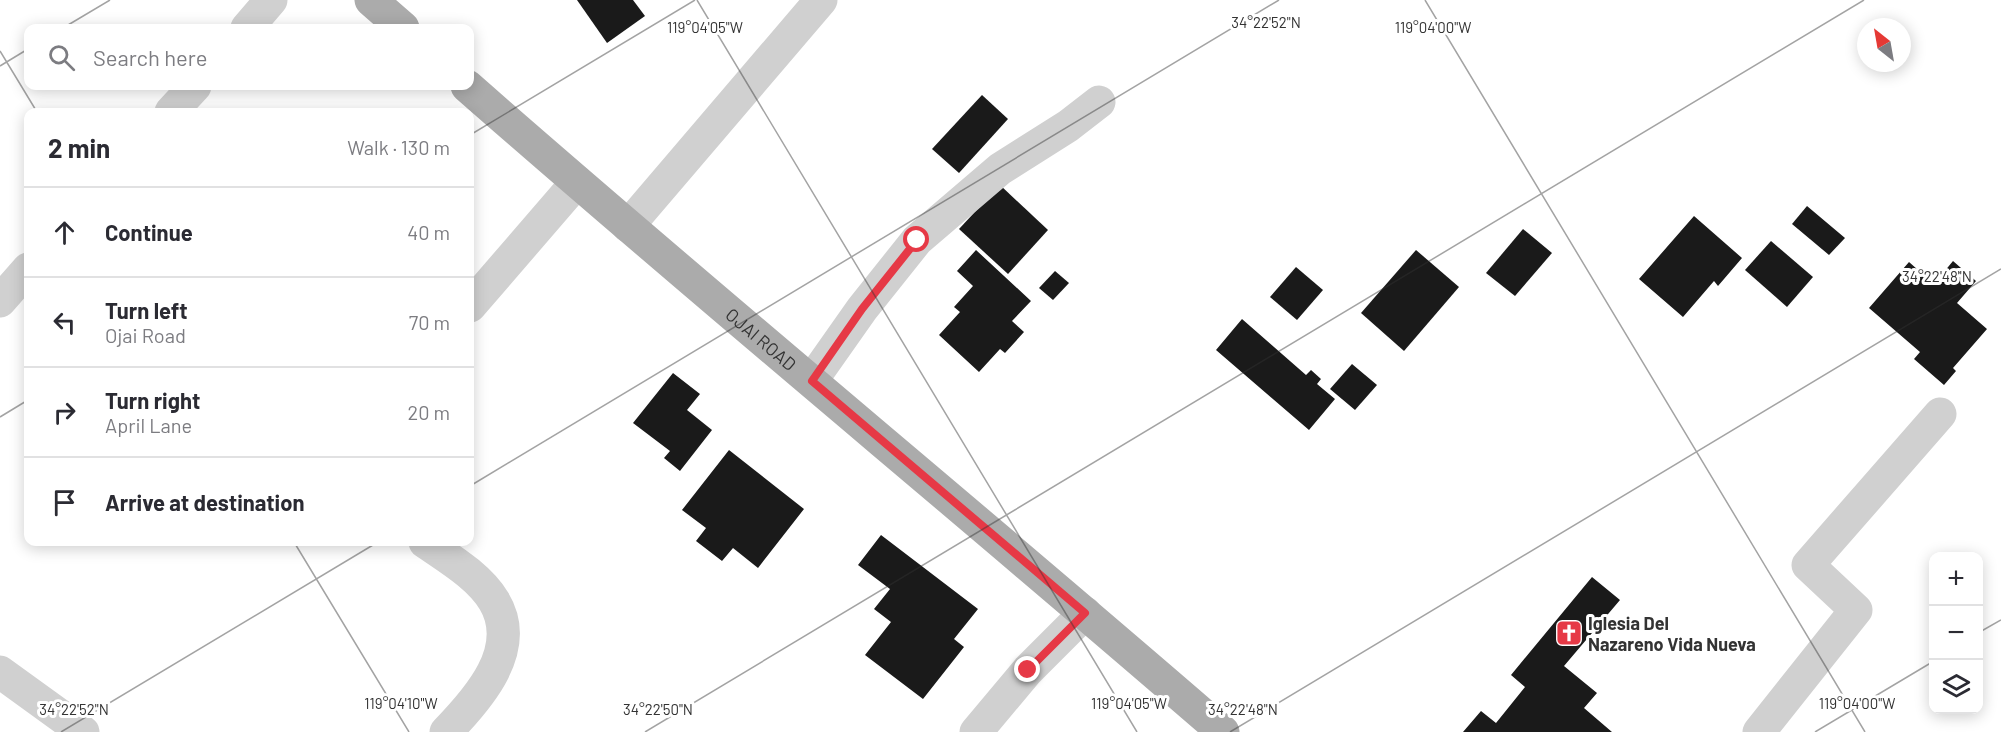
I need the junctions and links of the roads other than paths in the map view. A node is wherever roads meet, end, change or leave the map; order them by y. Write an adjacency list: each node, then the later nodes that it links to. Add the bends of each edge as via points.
1 (271, 0): 4 (street)
2 (370, 0): 5 (main road)
3 (821, 0): 11 (street)
4 (251, 24)
5 (398, 24)
6 (191, 90): 9 (street)
7 (472, 90): 10 (main road, OJAI ROAD)
8 (1099, 102): 15 (street, via 1000,169 917,240)
9 (175, 108)
10 (577, 182): 11 (main road, OJAI ROAD); 14 (street)
11 (628, 226): 15 (main road, OJAI ROAD)
12 (24, 274): 13 (street)
13 (0, 301)
14 (474, 301)
15 (812, 381): 18 (main road, OJAI ROAD)
16 (1940, 414): 24 (street, via 1808,565 1856,610)
17 (430, 546): 21 (street, via 485,588 500,612 503,634 501,656 487,684)
18 (1085, 613): 22 (street, via 1028,670); 23 (main road, OJAI ROAD)
19 (0, 672): 20 (street)
20 (83, 732)
21 (446, 732)
22 (976, 732)
23 (1223, 732)
24 (1759, 732)

